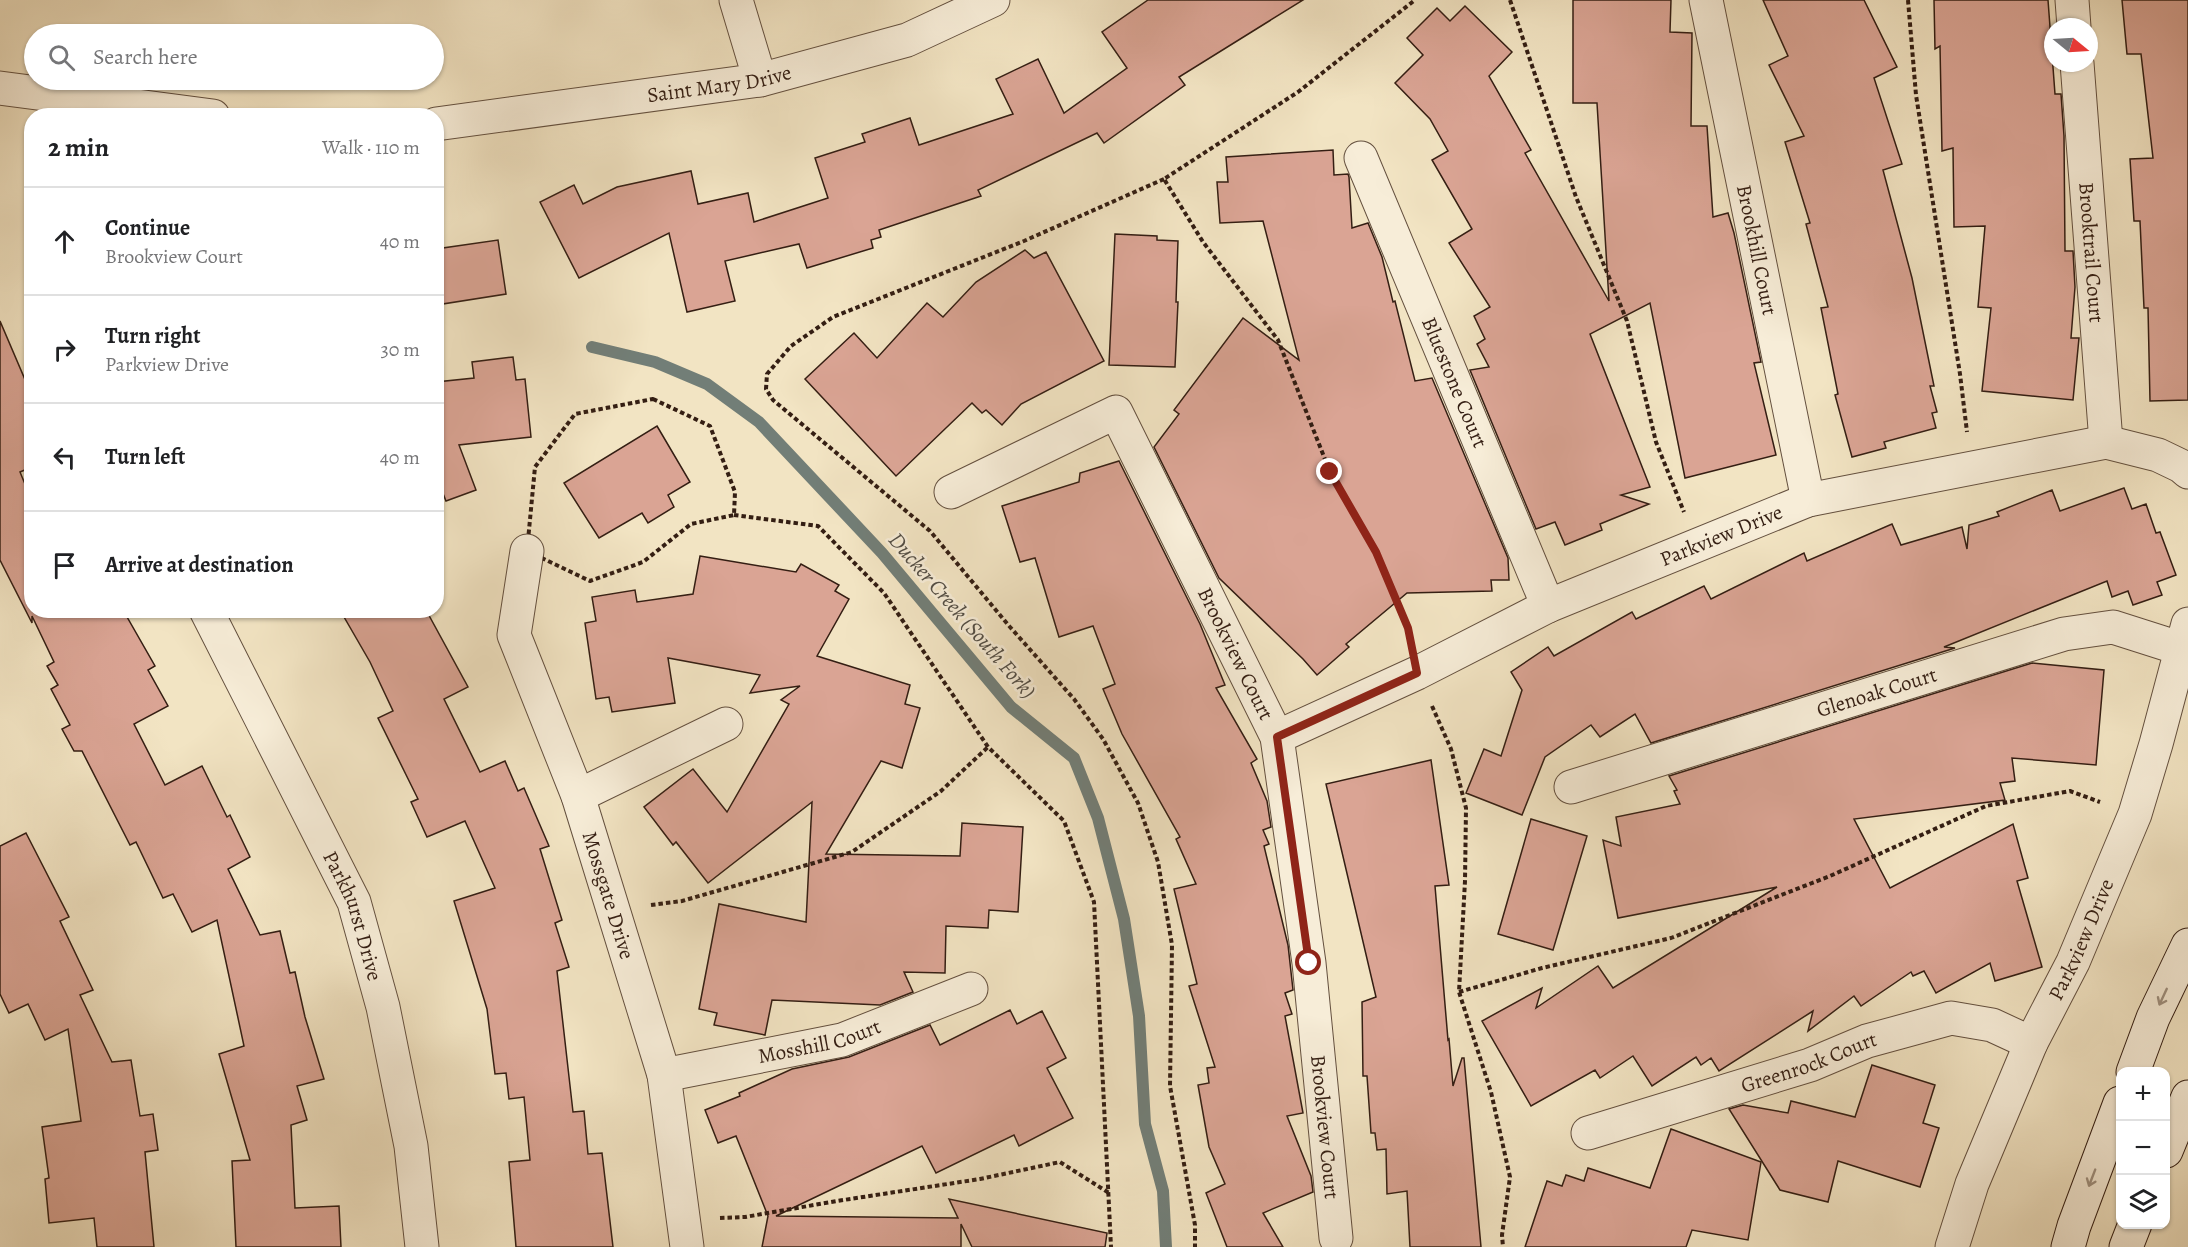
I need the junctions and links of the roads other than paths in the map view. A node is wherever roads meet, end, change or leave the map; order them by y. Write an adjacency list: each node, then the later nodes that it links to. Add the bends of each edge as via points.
1 (736, 0): 7 (street)
2 (993, 0): 7 (street, Saint Mary Drive, via 907,40)
3 (1706, 0): 15 (street, Brookhill Court)
4 (2072, 0): 5 (street)
5 (2073, 18)
6 (2078, 72): 12 (street, Brooktrail Court)
7 (760, 80): 10 (street, Saint Mary Drive)
8 (0, 88): 9 (street)
9 (106, 108)
10 (444, 123)
11 (1361, 158): 17 (street, Bluestone Court)
12 (2106, 442): 13 (street, Parkview Drive, via 2158,455); 15 (street, Parkview Drive)
13 (2188, 472)
14 (951, 492): 21 (street, Brookview Court, via 1116,412)
15 (1808, 500): 17 (street, Parkview Drive)
16 (527, 552): 23 (street, Mossgate Drive, via 514,635)
17 (1548, 606): 21 (street, Parkview Drive, via 1417,673)
18 (210, 618): 36 (street, Parkhurst Drive, via 354,902 383,1007 409,1135)
19 (2185, 637): 22 (street, Glenoak Court, via 2113,627 2064,634); 26 (street, Parkview Drive, via 2135,814 2073,962)
20 (726, 724): 23 (street)
21 (1277, 737): 35 (street, Brookview Court, via 1309,963)
22 (1571, 787)
23 (578, 796): 28 (street, Mossgate Drive)
24 (2188, 945): 27 (street, one-way to 27)
25 (970, 989): 28 (street, Mosshill Court, via 842,1040)
26 (2031, 1043): 31 (street, Greenrock Court, via 1992,1025 1951,1018 1867,1041 1810,1065); 37 (street, Parkview Drive, via 1972,1184)
27 (2135, 1067)
28 (664, 1076): 34 (street, Mossgate Drive)
29 (2188, 1097): 32 (street)
30 (2116, 1116): 38 (street, one-way to 38)
31 (1588, 1133)
32 (2170, 1141)
33 (2133, 1229): 39 (street)
34 (685, 1233)
35 (1336, 1238)
36 (422, 1247)
37 (1952, 1247)
38 (2068, 1247)
39 (2126, 1247)

